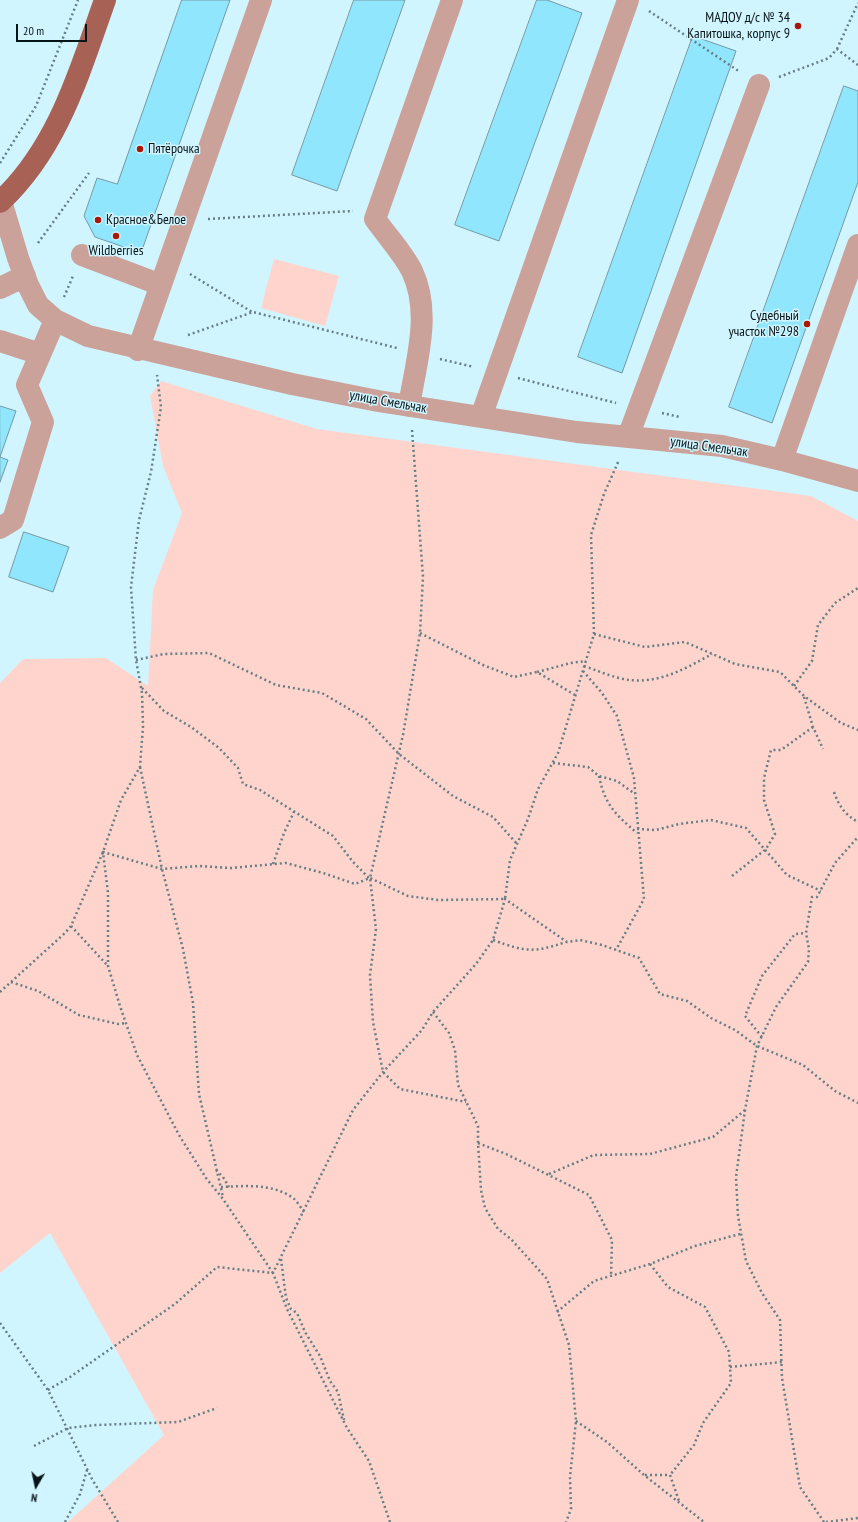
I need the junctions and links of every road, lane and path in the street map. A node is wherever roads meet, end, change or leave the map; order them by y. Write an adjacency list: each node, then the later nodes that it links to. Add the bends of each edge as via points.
1 (78, 0): 10 (path, via 36,106)
2 (105, 0): 12 (main road, via 64,112 48,143 30,170)
3 (261, 0): 14 (street)
4 (452, 0): 13 (street)
5 (858, 3): 7 (path)
6 (636, 4): 9 (path); 27 (street)
7 (837, 49): 8 (path); 9 (path, via 829,58)
8 (858, 65)
9 (759, 85): 28 (street)
10 (0, 163)
11 (89, 173): 15 (path)
12 (1, 201): 18 (street, улица Смельчак)
13 (378, 210): 14 (path); 26 (street, via 375,219 411,271 420,295 422,326)
14 (183, 220): 19 (street)
15 (38, 244)
16 (858, 245): 29 (street)
17 (82, 255): 19 (street); 22 (path)
18 (25, 276): 20 (street); 22 (street, улица Смельчак, via 38,305)
19 (164, 276): 21 (path, via 190,274); 24 (street)
20 (0, 288)
21 (253, 312)
22 (55, 320): 24 (street, улица Смельчак, via 88,336); 25 (street)
23 (0, 341): 25 (street)
24 (146, 352): 26 (street, улица Смельчак); 36 (path, via 161,407 151,472 139,520 131,587)
25 (40, 354): 31 (street, via 27,385 43,422 13,520)
26 (409, 406): 27 (street, улица Смельчак); 33 (path, via 423,577)
27 (481, 417): 28 (street, улица Смельчак)
28 (628, 437): 29 (street, улица Смельчак, via 722,446); 34 (path, via 604,494 591,535)
29 (782, 460): 30 (street, улица Смельчак)
30 (858, 482)
31 (0, 528)
32 (858, 588): 42 (path, via 835,603 818,625 812,661)
33 (420, 633): 40 (path, via 483,665 514,677); 48 (path)
34 (594, 634): 35 (path, via 645,647 685,642); 37 (path)
35 (712, 654): 38 (path, via 680,672 650,681 620,678); 42 (path, via 735,664 780,672)
36 (136, 660): 41 (path); 48 (path, via 164,654 209,653 276,685 322,693 366,719)
37 (586, 661): 38 (path); 40 (path)
38 (584, 666): 39 (path)
39 (583, 670): 43 (path); 53 (path, via 617,716 634,778)
40 (537, 672): 43 (path)
41 (141, 686): 50 (path, via 143,726); 54 (path, via 164,711 219,748 238,768 243,784 260,790)
42 (794, 686): 44 (path)
43 (575, 695): 49 (path)
44 (804, 696): 45 (path); 46 (path, via 842,723)
45 (813, 727): 47 (path); 60 (path, via 781,750 771,750 764,778 764,800 774,834)
46 (858, 730)
47 (823, 750)
48 (399, 754): 59 (path, via 453,796 493,817); 65 (path)
49 (553, 762): 51 (path, via 588,767); 59 (path, via 538,789)
50 (140, 768): 61 (path, via 121,800); 63 (path)
51 (599, 776): 53 (path, via 617,781); 57 (path, via 602,793 614,812)
52 (834, 792): 55 (path, via 839,805 849,818)
53 (635, 794): 56 (path)
54 (294, 812): 62 (path); 65 (path, via 333,836 353,862)
55 (858, 822)
56 (637, 828): 57 (path); 60 (path, via 656,830 711,820 746,828)
57 (637, 834): 72 (path, via 644,899)
58 (858, 837): 66 (path, via 835,863)
59 (517, 844): 67 (path, via 510,860)
60 (766, 849): 64 (path); 66 (path, via 788,875)
61 (103, 852): 63 (path); 68 (path); 73 (path, via 108,894)
62 (273, 864): 63 (path, via 231,868 198,866); 65 (path, via 286,863 323,872 355,884)
63 (162, 869): 85 (path, via 183,949 193,1003 199,1094)
64 (732, 876)
65 (370, 878): 67 (path, via 408,896 438,900); 80 (path, via 376,929 370,975 373,1022)
66 (822, 891): 69 (path, via 817,897 812,897)
67 (505, 899): 70 (path); 71 (path)
68 (71, 926): 73 (path); 74 (path)
69 (806, 933): 78 (path, via 808,962 776,1007); 78 (path, via 795,934 762,976 744,1016)
70 (493, 940): 71 (path, via 519,949 542,950); 76 (path, via 476,964)
71 (567, 942): 72 (path, via 580,940)
72 (616, 950): 79 (path, via 638,958 660,994 687,1000)
73 (108, 966): 77 (path)
74 (10, 982): 75 (path); 77 (path, via 38,991 79,1016 118,1024)
75 (0, 991)
76 (433, 1012): 80 (path, via 422,1030); 81 (path, via 449,1033 455,1050 458,1085)
77 (126, 1023): 89 (path, via 138,1055 179,1135 206,1178)
78 (762, 1037): 79 (path)
79 (757, 1046): 82 (path, via 803,1065 835,1091); 83 (path)
80 (382, 1072): 81 (path, via 400,1089); 90 (path, via 354,1110)
81 (466, 1102): 84 (path, via 478,1126)
82 (858, 1103)
83 (745, 1110): 86 (path, via 713,1137 650,1154 594,1155); 91 (path, via 736,1178)
84 (478, 1143): 86 (path); 96 (path, via 481,1190 485,1208 498,1229 547,1279)
85 (215, 1170): 87 (path); 88 (path)
86 (549, 1174): 95 (path, via 589,1195 612,1240)
87 (229, 1187): 88 (path); 90 (path, via 251,1185 277,1190 294,1198)
88 (220, 1188): 89 (path)
89 (223, 1199): 94 (path)
90 (304, 1212): 92 (path)
91 (740, 1234): 93 (path, via 695,1246); 98 (path, via 746,1261 762,1293 780,1320)
92 (281, 1258): 94 (path); 103 (path, via 286,1298 291,1309 297,1313 330,1381 338,1392)
93 (650, 1264): 95 (path); 99 (path, via 668,1286 705,1307 728,1352)
94 (274, 1273): 100 (path, via 217,1267 175,1304); 103 (path, via 287,1309)
95 (611, 1276): 96 (path, via 594,1281)
96 (557, 1312): 102 (path, via 568,1345)
97 (0, 1323): 100 (path)
98 (782, 1362): 99 (path); 116 (path, via 782,1378 800,1487)
99 (730, 1367): 108 (path, via 731,1383 702,1423 694,1445)
100 (48, 1390): 104 (path)
101 (217, 1408): 104 (path, via 178,1422)
102 (576, 1421): 107 (path, via 607,1442); 114 (path, via 570,1477 571,1509)
103 (345, 1423): 113 (path, via 369,1461)
104 (68, 1428): 105 (path); 106 (path)
105 (34, 1446)
106 (87, 1469): 111 (path, via 80,1494); 112 (path)
107 (644, 1475): 108 (path); 109 (path)
108 (670, 1475): 109 (path)
109 (680, 1502): 115 (path)
110 (858, 1518): 116 (path)
111 (65, 1522)
112 (118, 1522)
113 (390, 1522)
114 (566, 1522)
115 (704, 1522)
116 (825, 1522)

